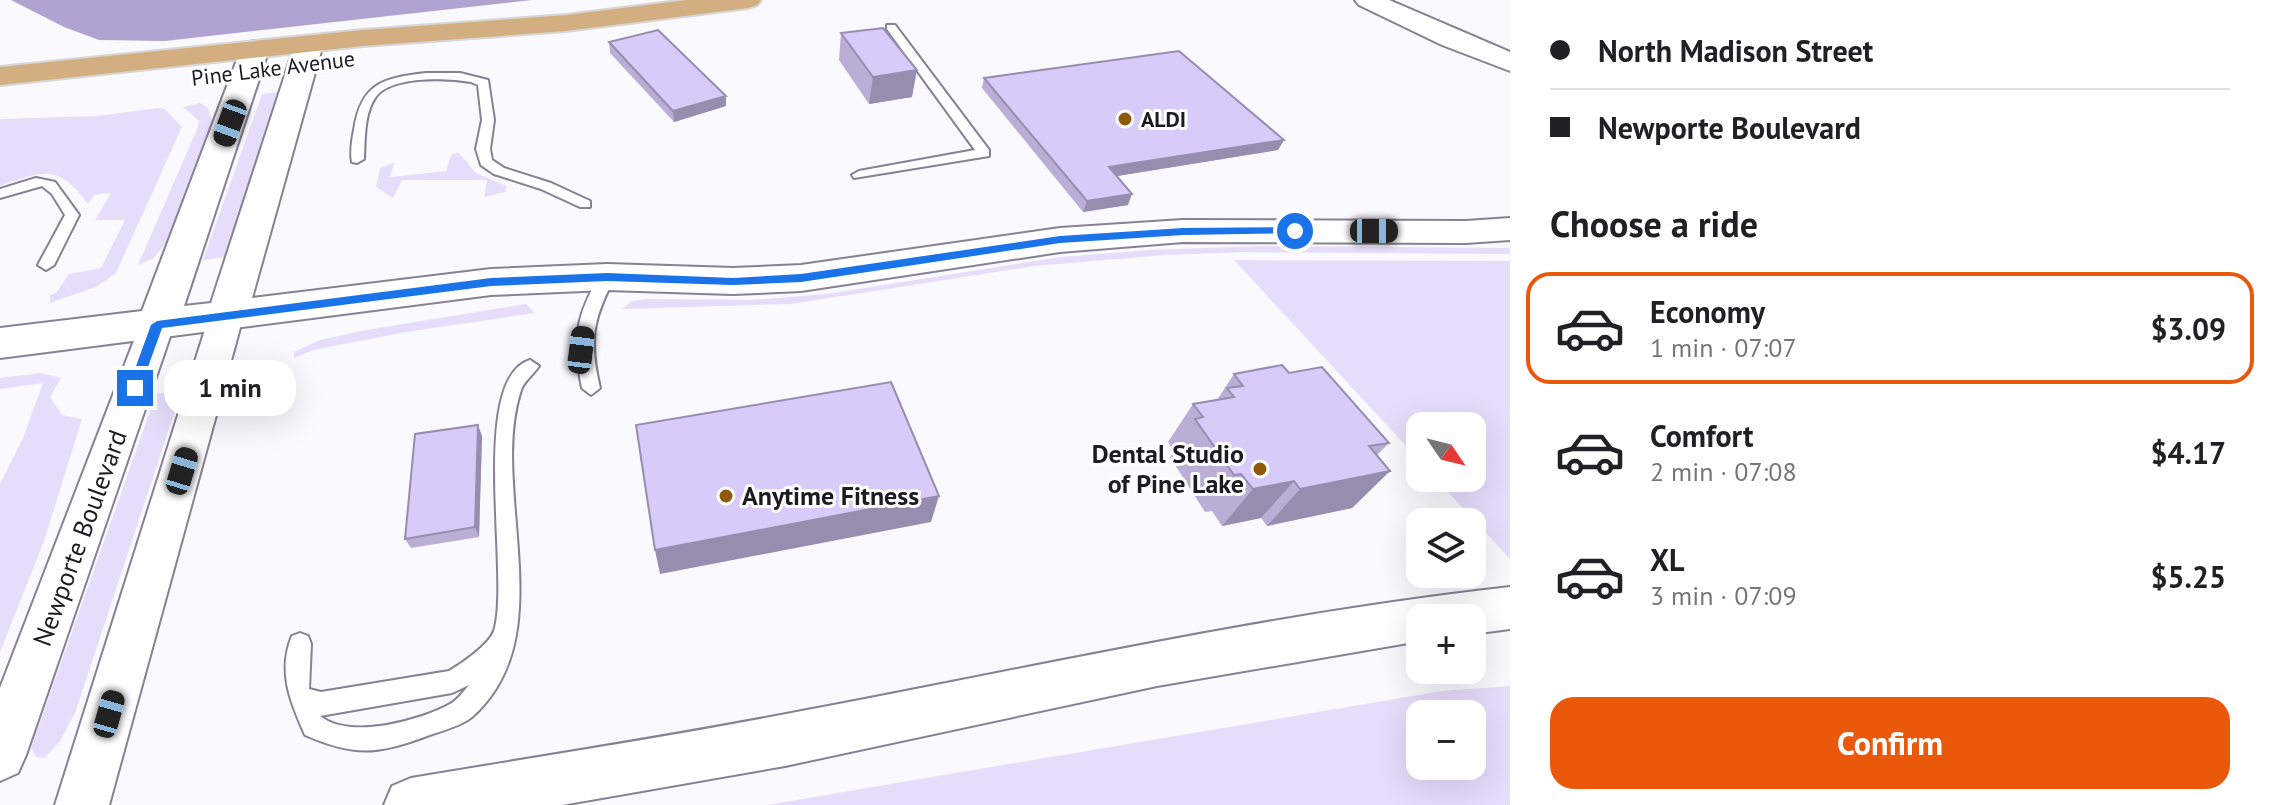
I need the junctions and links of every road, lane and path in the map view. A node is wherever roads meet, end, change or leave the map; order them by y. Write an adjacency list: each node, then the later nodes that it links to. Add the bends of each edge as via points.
1 (748, 0): 4 (main road, Pine Lake Avenue)
2 (1368, 0): 6 (street)
3 (891, 27): 10 (lane, via 984,153)
4 (306, 54): 5 (main road, Pine Lake Avenue); 16 (street)
5 (251, 60): 7 (main road, Pine Lake Avenue); 8 (main road, Pine Lake Avenue); 17 (street, Newporte Boulevard)
6 (1510, 62)
7 (0, 76)
8 (0, 98)
9 (357, 159): 12 (lane, via 367,101 374,90 400,81 455,74 475,77 484,83 486,162)
10 (859, 175)
11 (0, 194): 14 (lane, via 40,182 57,188 72,215)
12 (585, 204)
13 (1510, 229): 15 (street, via 1183,231 1060,240 801,278)
14 (46, 265)
15 (607, 277): 16 (street, via 491,282); 20 (lane, via 586,313 581,350)
16 (226, 317): 17 (street); 28 (street)
17 (157, 325): 18 (street); 27 (street, Newporte Boulevard)
18 (0, 343)
19 (530, 366): 24 (lane, via 513,387 506,423 508,610)
20 (591, 388)
21 (1510, 608): 22 (street)
22 (1486, 611)
23 (1406, 621): 29 (street, via 1157,663 785,740)
24 (503, 639): 26 (lane, via 474,669 452,682 321,704); 26 (lane, via 499,663 485,691 441,724 354,740 313,727)
25 (300, 644): 26 (lane)
26 (301, 698)
27 (0, 755)
28 (82, 805)
29 (411, 805)

